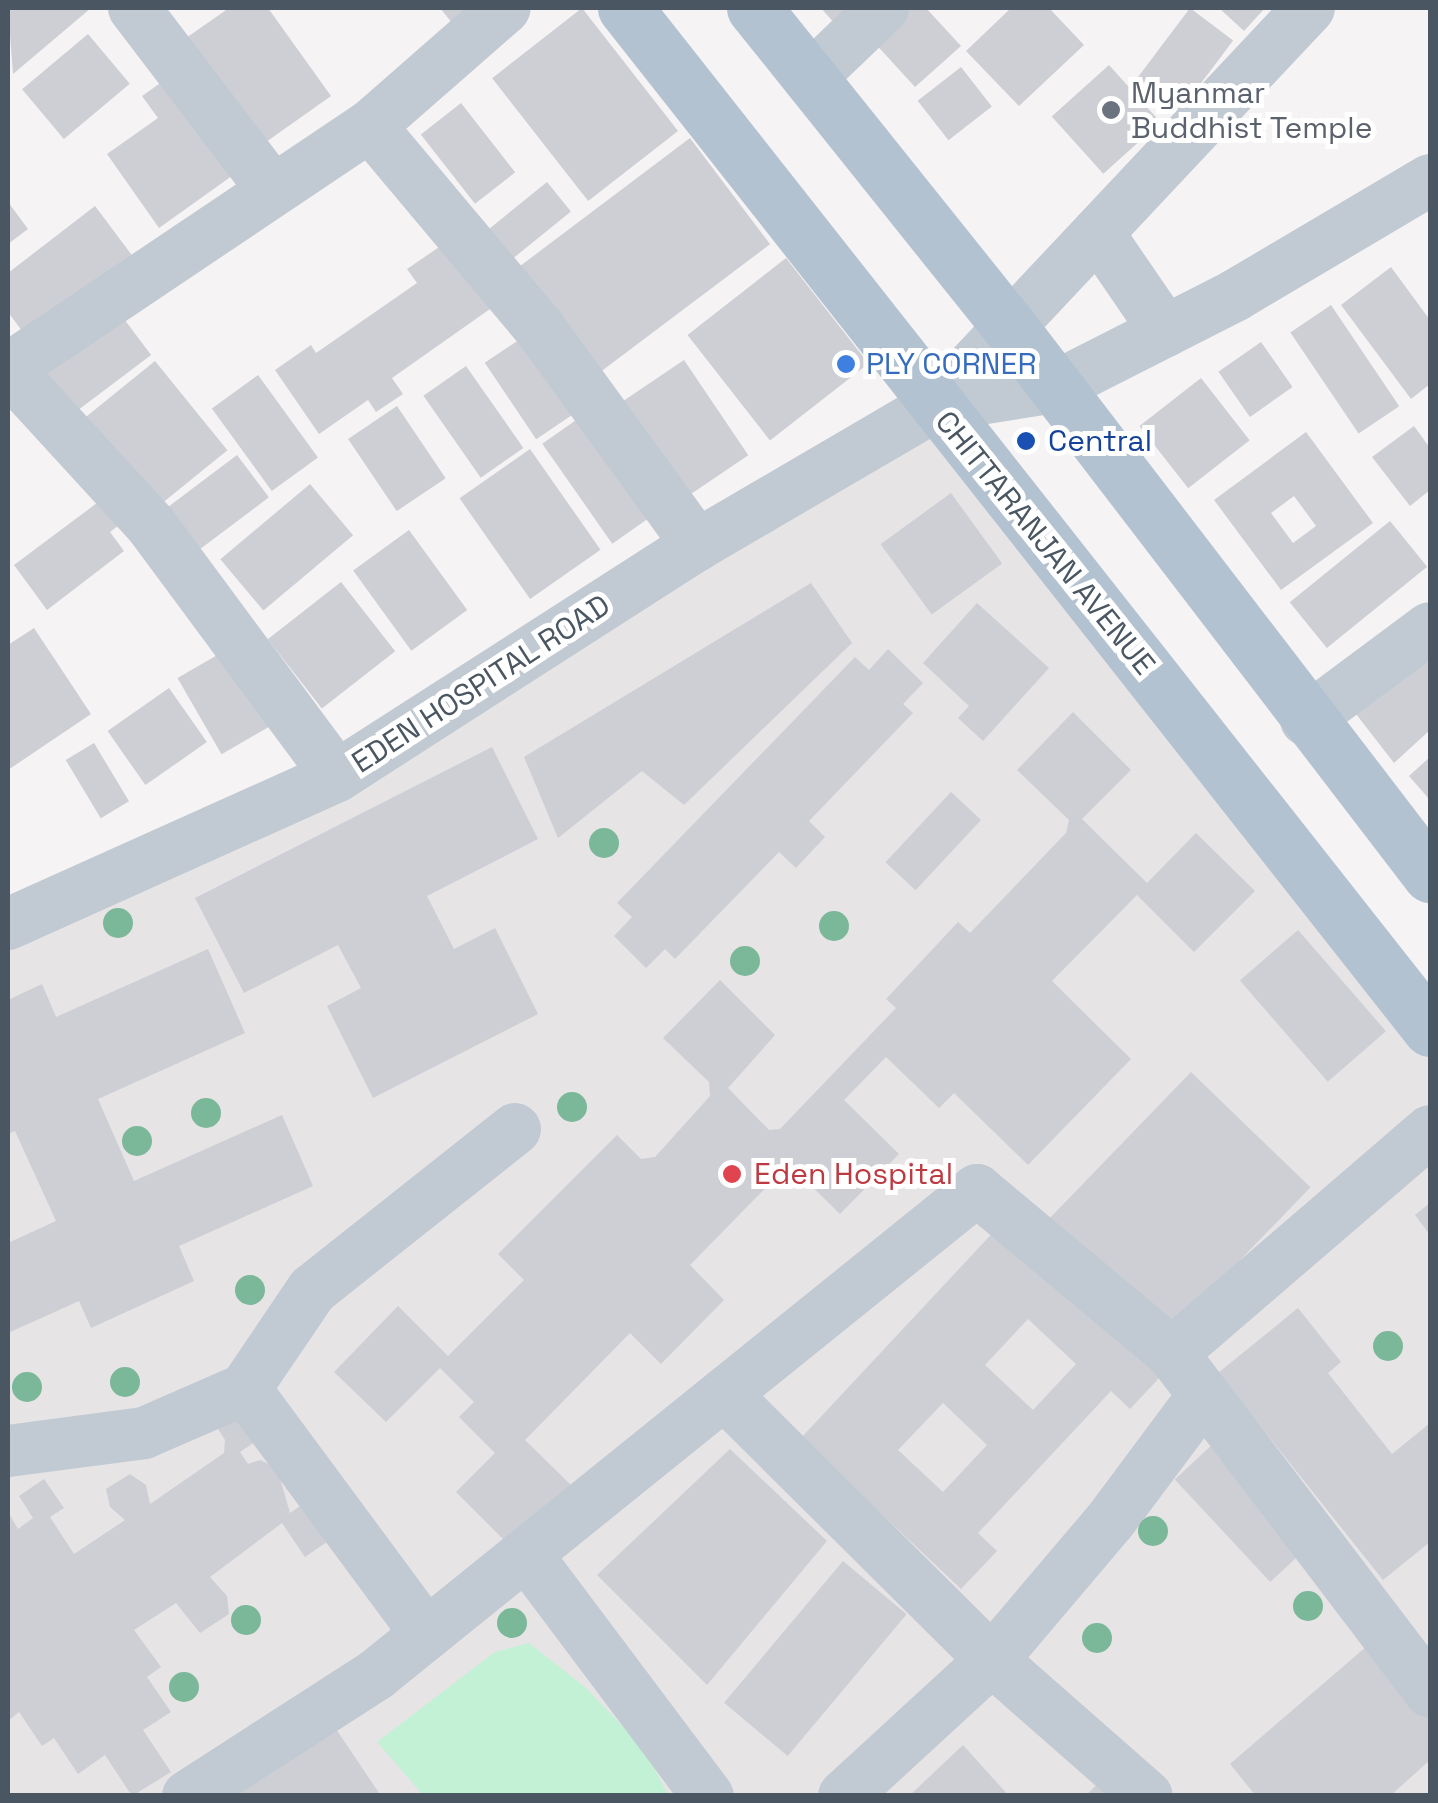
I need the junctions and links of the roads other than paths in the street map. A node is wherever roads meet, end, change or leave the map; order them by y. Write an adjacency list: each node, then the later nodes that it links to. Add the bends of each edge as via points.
1 (134, 8): 10 (street)
2 (505, 8): 8 (street)
3 (626, 8): 16 (main road, CHITTARANJAN AVENUE)
4 (754, 8): 7 (main road)
5 (883, 8): 7 (street)
6 (1309, 8): 11 (street)
7 (810, 78): 12 (main road)
8 (370, 126): 10 (street); 17 (street, via 541,330)
9 (1430, 180): 13 (street)
10 (272, 190): 14 (street)
11 (1098, 233): 12 (street); 13 (street)
12 (1009, 326): 15 (main road); 16 (street)
13 (1165, 331): 15 (street)
14 (8, 369): 20 (street, via 151,525)
15 (1055, 387): 16 (street); 19 (main road)
16 (935, 406): 17 (street, EDEN HOSPITAL ROAD); 23 (main road, CHITTARANJAN AVENUE)
17 (697, 545): 20 (street, EDEN HOSPITAL ROAD)
18 (1430, 628): 19 (street)
19 (1306, 720): 21 (main road)
20 (337, 776): 22 (street, EDEN HOSPITAL ROAD)
21 (1430, 875)
22 (8, 924)
23 (1430, 1030)
24 (514, 1128): 27 (street, via 312,1290)
25 (1430, 1131): 26 (street)
26 (1172, 1353): 28 (street, via 977,1190); 29 (street)
27 (245, 1389): 30 (street, via 144,1433); 32 (street)
28 (724, 1394): 31 (street); 33 (street)
29 (1204, 1395): 33 (street, via 1110,1521); 34 (street)
30 (8, 1451)
31 (526, 1554): 32 (street); 36 (street)
32 (426, 1634): 35 (street, via 377,1674)
33 (992, 1660): 37 (street); 38 (street)
34 (1430, 1692)
35 (188, 1796)
36 (708, 1796)
37 (844, 1796)
38 (1147, 1796)

